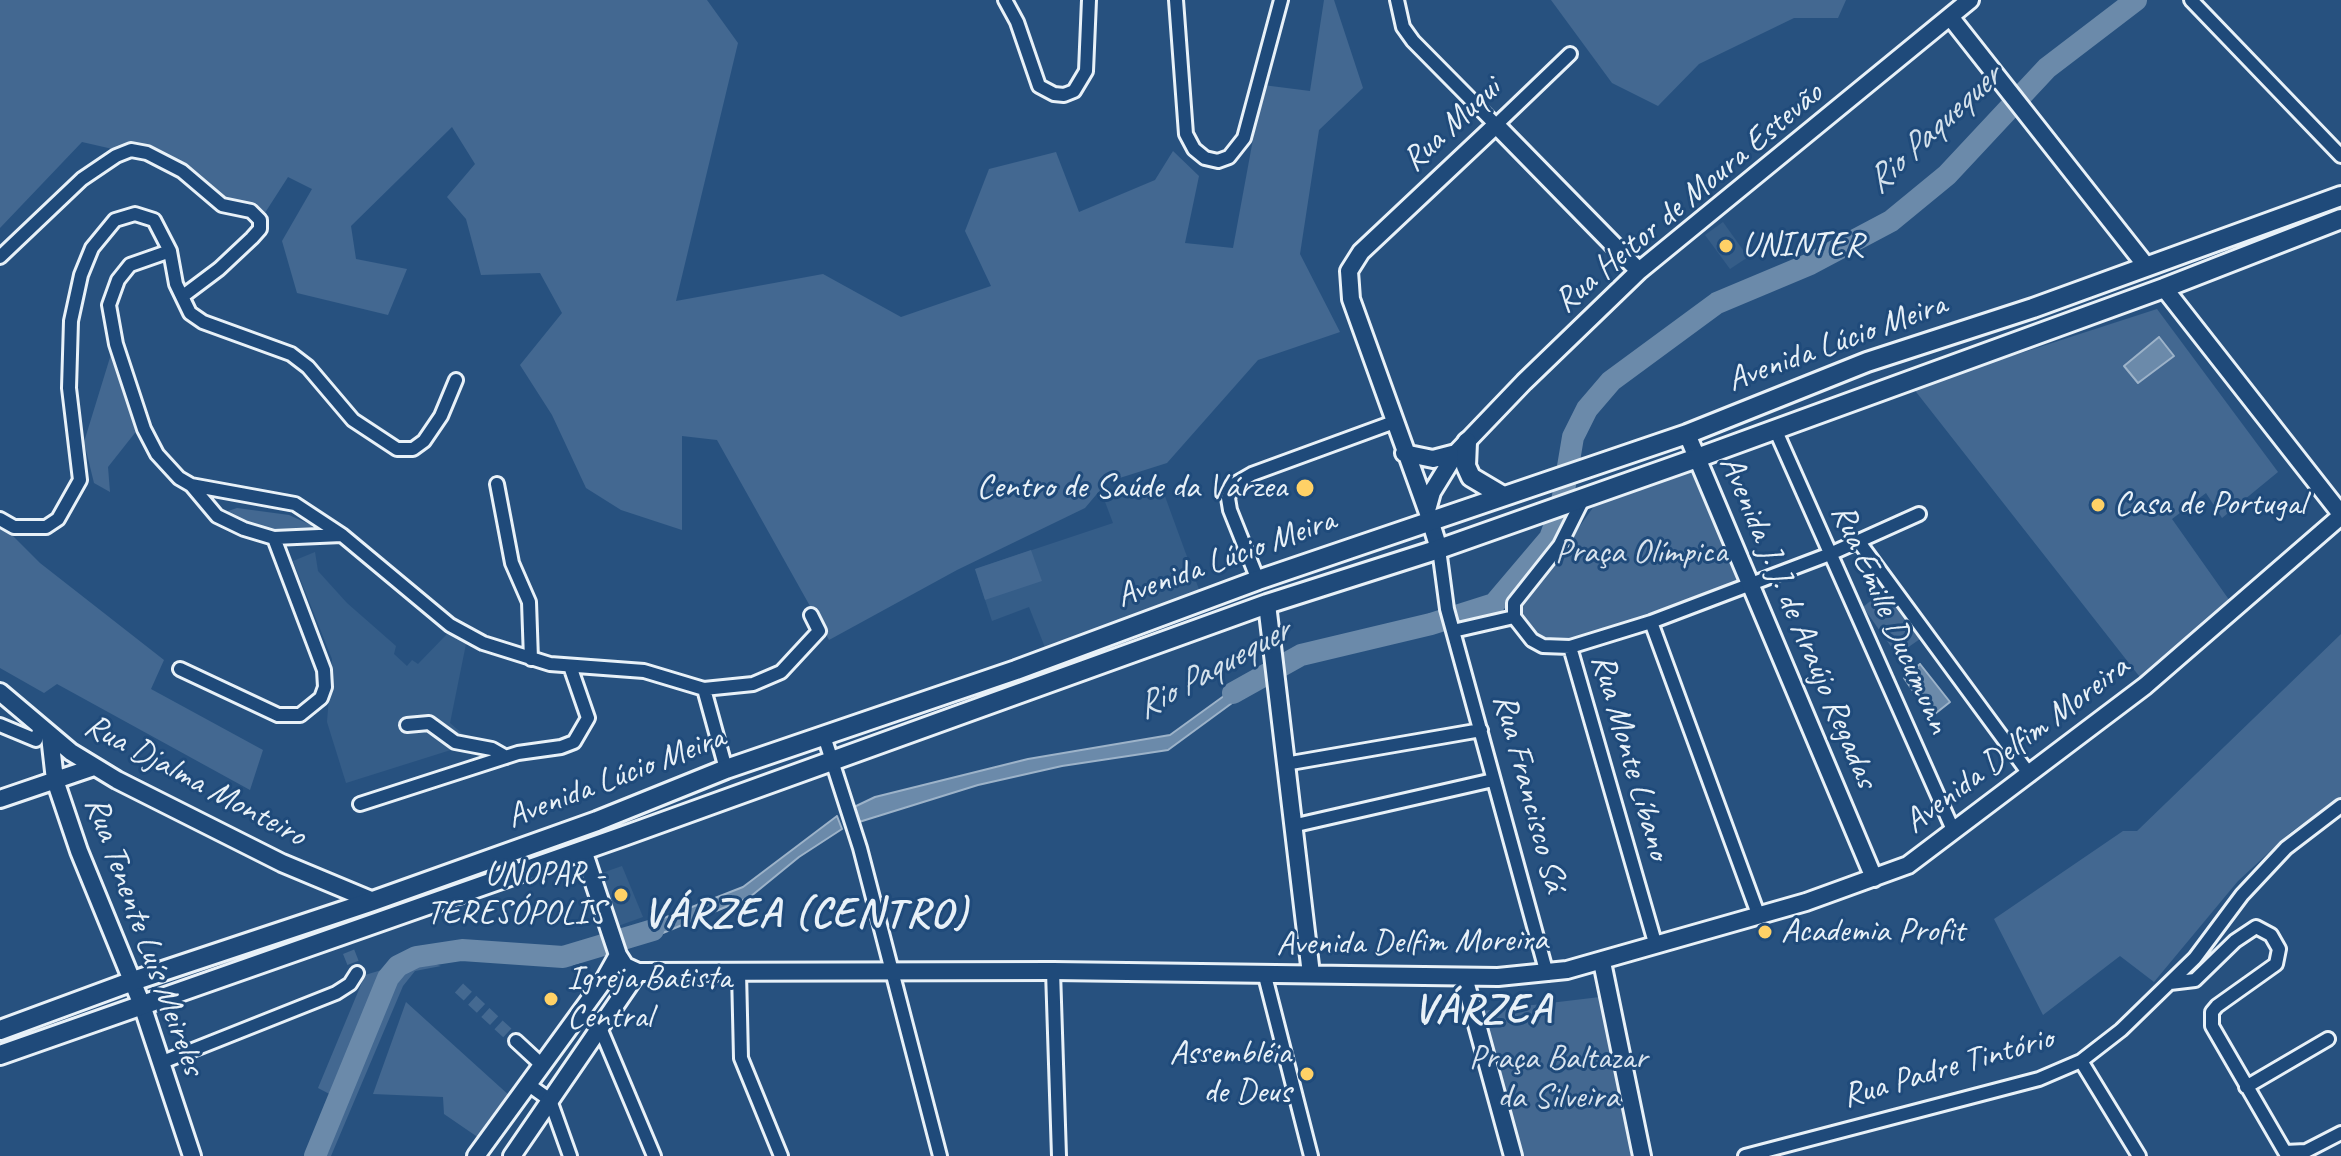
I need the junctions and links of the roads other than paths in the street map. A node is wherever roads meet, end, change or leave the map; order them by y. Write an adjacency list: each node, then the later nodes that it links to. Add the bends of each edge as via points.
1 (1005, 0): 2 (street, via 1039,86 1064,95 1074,91 1086,71)
2 (1089, 0)
3 (1176, 0): 4 (street, via 1186,134 1194,149 1218,161 1229,157 1244,138)
4 (1281, 0)
5 (1397, 0): 10 (street, via 1398,16 1413,41)
6 (1970, 0): 8 (main road, Rua Heitor de Moura Estevão)
7 (2191, 0): 11 (street)
8 (1951, 18): 16 (main road); 17 (main road, Rua Heitor de Moura Estevão)
9 (1570, 54): 10 (street, Rua Muqui)
10 (1496, 125): 17 (main road); 21 (main road, Rua Muqui, via 1353,261 1347,283)
11 (2341, 156)
12 (2341, 196): 16 (main road, Avenida Lúcio Meira)
13 (2341, 219): 18 (main road, Avenida Lúcio Meira)
14 (170, 251): 19 (street); 28 (street, via 130,265 113,289 109,314 144,429 170,470); 34 (street, via 154,220 135,214 115,220 92,248 71,321 69,388 80,480 71,502 46,527 14,527)
15 (0, 257): 19 (street, via 82,179 131,150 147,153 182,171 222,205 251,211 260,220 252,238)
16 (2147, 267): 23 (main road, Avenida Lúcio Meira, via 1867,362)
17 (1639, 271): 24 (main road, Rua Heitor de Moura Estevão)
18 (2164, 288): 22 (main road, Avenida Lúcio Meira); 32 (main road)
19 (183, 296): 20 (street, via 190,313 203,322 291,354 353,420 397,449 413,449 424,441)
20 (456, 380)
21 (1394, 422): 25 (main road); 40 (street, via 1233,485 1230,510)
22 (1775, 429): 26 (main road, Avenida Lúcio Meira); 39 (street, Rua Emille Ducumunn)
23 (1687, 434): 26 (main road, Avenida J. J. de Araújo Regadas); 29 (main road, Avenida Lúcio Meira)
24 (1462, 447): 25 (main road, via 1433,459); 29 (main road, via 1471,477); 33 (main road, Rua Heitor de Moura Estevão, via 1432,492)
25 (1404, 453): 33 (main road)
26 (1697, 458): 30 (main road, Avenida Lúcio Meira); 41 (main road, Avenida J. J. de Araújo Regadas)
27 (497, 484): 48 (street, via 506,542 529,602)
28 (191, 485): 35 (street, via 287,501); 36 (street, via 217,516)
29 (1503, 496): 33 (main road, Avenida Lúcio Meira)
30 (1578, 500): 38 (main road, Avenida Lúcio Meira); 44 (street, via 1560,545 1517,597)
31 (1919, 514): 37 (street)
32 (2341, 515): 63 (main road, Avenida Delfim Moreira, via 2145,686)
33 (1429, 516): 38 (main road); 40 (main road, Avenida Lúcio Meira)
34 (0, 519)
35 (342, 535): 36 (street); 48 (street, via 450,625)
36 (274, 538): 50 (street, via 324,670 321,698 300,715 278,715)
37 (1859, 542): 39 (street); 63 (street)
38 (1439, 549): 42 (main road, Avenida Lúcio Meira); 46 (street, Rua Francisco Sá)
39 (1830, 554): 41 (street); 70 (street, Rua Emille Ducumunn)
40 (1258, 580): 57 (main road, Avenida Lúcio Meira)
41 (1749, 585): 45 (street); 72 (main road, Avenida J. J. de Araújo Regadas)
42 (1267, 604): 59 (main road, Avenida Lúcio Meira); 60 (main road)
43 (811, 615): 51 (street, via 819,631 781,672 753,684)
44 (1514, 617): 46 (street); 47 (street, Rua Monte Líbano, via 1543,646)
45 (1651, 622): 47 (street); 74 (street)
46 (1452, 629): 55 (street, Rua Francisco Sá)
47 (1570, 647): 75 (street, Rua Monte Líbano)
48 (531, 659): 49 (street)
49 (570, 666): 51 (street, via 644,671); 58 (street, via 587,712 582,734 567,746)
50 (180, 669)
51 (704, 689): 62 (street)
52 (0, 692): 56 (main road, Rua Djalma Monteiro)
53 (0, 725): 56 (street, via 36,740)
54 (407, 725): 58 (street, via 429,723 455,742)
55 (1481, 730): 60 (street); 65 (street, Rua Francisco Sá)
56 (45, 732): 61 (main road, Rua Djalma Monteiro); 64 (main road, Rua Tenente Luís Meireles)
57 (824, 736): 59 (street); 62 (main road, Avenida Lúcio Meira)
58 (506, 757): 67 (street)
59 (832, 759): 71 (main road, Avenida Lúcio Meira); 81 (street)
60 (1285, 764): 69 (main road)
61 (94, 767): 64 (main road); 73 (main road, Rua Djalma Monteiro, via 269,857)
62 (726, 769): 73 (main road, Avenida Lúcio Meira)
63 (2030, 775): 70 (main road, Avenida Delfim Moreira)
64 (55, 780): 66 (main road); 88 (main road, Rua Tenente Luís Meireles)
65 (1493, 780): 69 (street); 84 (street, Rua Francisco Sá)
66 (0, 799)
67 (360, 804)
68 (2341, 806): 89 (street, Rua Padre Tintório, via 2265,869)
69 (1292, 826): 83 (main road)
70 (1954, 832): 72 (main road, Avenida Delfim Moreira, via 1908,865)
71 (583, 850): 76 (main road); 91 (main road, Avenida Lúcio Meira)
72 (1874, 878): 74 (main road, Avenida Delfim Moreira)
73 (373, 901): 88 (main road, Avenida Lúcio Meira)
74 (1758, 914): 75 (main road, Avenida Delfim Moreira)
75 (1656, 946): 77 (main road, Avenida Delfim Moreira)
76 (616, 952): 79 (main road, via 625,966); 87 (main road); 90 (street, via 625,974)
77 (1602, 962): 84 (main road, Avenida Delfim Moreira); 114 (main road)
78 (1053, 971): 81 (main road, Avenida Delfim Moreira); 85 (main road, Avenida Delfim Moreira); 111 (street)
79 (638, 972): 80 (main road, Avenida Delfim Moreira); 90 (main road)
80 (739, 972): 81 (main road, Avenida Delfim Moreira); 109 (street, via 741,1058)
81 (892, 972): 110 (street)
82 (357, 973): 98 (street, via 336,993)
83 (1311, 974): 85 (main road, Avenida Delfim Moreira); 86 (main road, Avenida Delfim Moreira)
84 (1547, 974): 86 (main road, Avenida Delfim Moreira)
85 (1265, 976): 112 (street)
86 (1464, 977): 113 (main road)
87 (604, 980): 90 (main road); 99 (main road)
88 (133, 981): 91 (main road, Rua Tenente Luís Meireles); 92 (main road, Avenida Lúcio Meira)
89 (2170, 983): 97 (street, Rua Padre Tintório); 101 (street, via 2195,980 2256,927 2277,943 2276,964 2212,1012 2212,1026)
90 (624, 994): 93 (main road)
91 (142, 1005): 96 (main road, Avenida Lúcio Meira); 98 (main road, Rua Tenente Luís Meireles)
92 (0, 1030)
93 (601, 1030): 102 (main road); 108 (street)
94 (2328, 1039): 101 (street)
95 (516, 1041): 99 (street)
96 (0, 1055)
97 (2081, 1061): 115 (street, Rua Padre Tintório, via 2039,1079); 116 (street)
98 (160, 1063): 104 (main road, Rua Tenente Luís Meireles)
99 (543, 1066): 100 (main road)
100 (529, 1085): 102 (street); 105 (main road)
101 (2246, 1087): 103 (street, via 2285,1152 2306,1151)
102 (550, 1100): 106 (main road); 107 (street)
103 (2341, 1133)
104 (192, 1156)
105 (476, 1156)
106 (512, 1156)
107 (570, 1156)
108 (654, 1156)
109 (781, 1156)
110 (940, 1156)
111 (1059, 1156)
112 (1311, 1156)
113 (1513, 1156)
114 (1642, 1156)
115 (1745, 1156)
116 (2139, 1156)

